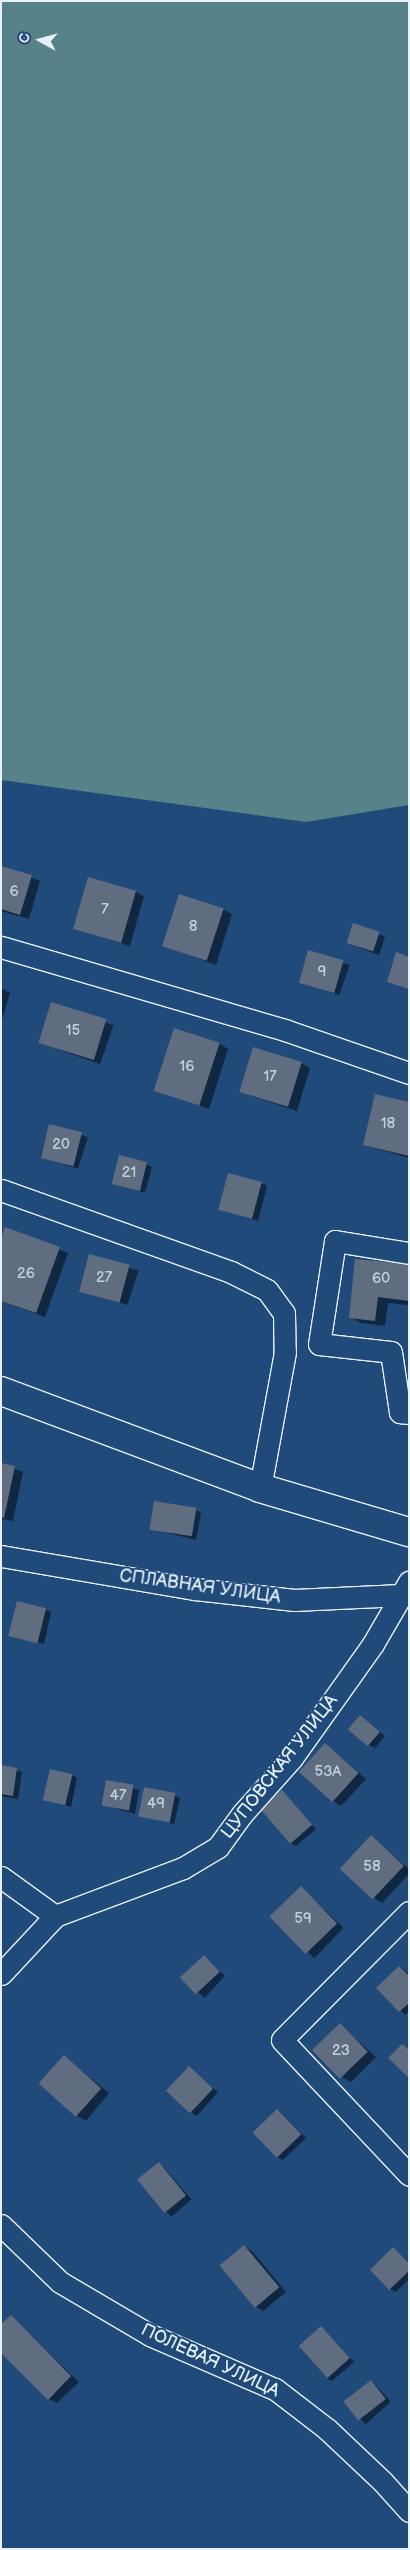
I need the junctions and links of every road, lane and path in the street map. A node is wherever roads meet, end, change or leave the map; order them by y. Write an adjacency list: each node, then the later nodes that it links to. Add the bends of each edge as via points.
1 (1, 947): 2 (street, via 285,1030)
2 (409, 1073)
3 (1, 1190): 7 (street, via 231,1272 266,1290 284,1313 285,1352)
4 (409, 1253): 6 (street, via 335,1241 320,1344 391,1352 400,1412)
5 (1, 1391): 7 (main road)
6 (409, 1413)
7 (260, 1488): 8 (main road)
8 (409, 1532)
9 (1, 1556): 10 (street, СПЛАВНАЯ УЛИЦА, via 195,1590 294,1600)
10 (405, 1588): 13 (street, ЦУПОВСКАЯ УЛИЦА, via 373,1644 292,1758 242,1814 218,1847 183,1868)
11 (1, 1877): 13 (street)
12 (409, 1912): 15 (street, via 282,2040)
13 (56, 1916): 14 (street)
14 (1, 1974)
15 (409, 2175)
16 (1, 2225): 17 (street, ПОЛЕВАЯ УЛИЦА, via 60,2282 150,2335 275,2388 327,2429)
17 (409, 2511)

